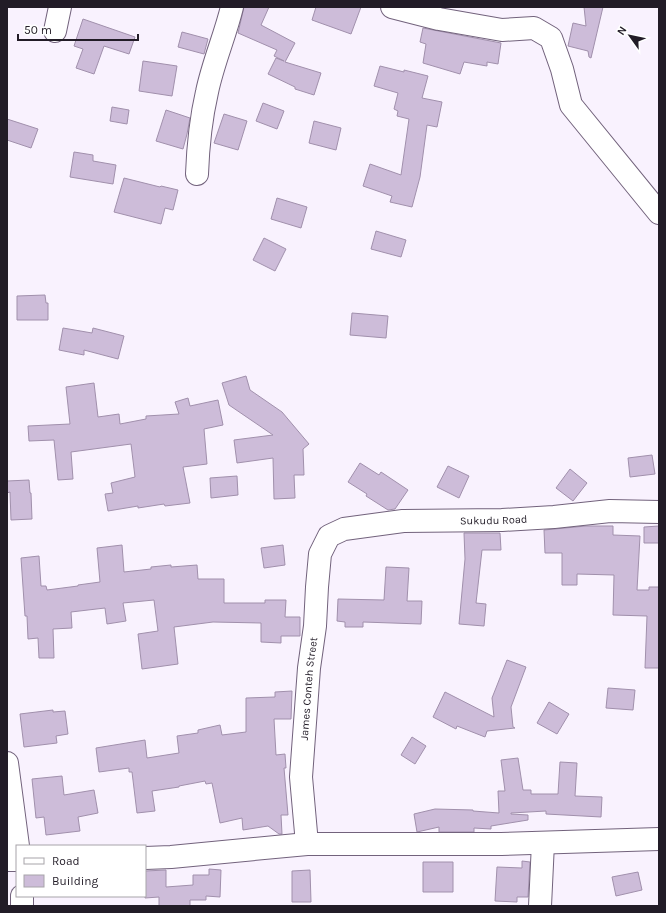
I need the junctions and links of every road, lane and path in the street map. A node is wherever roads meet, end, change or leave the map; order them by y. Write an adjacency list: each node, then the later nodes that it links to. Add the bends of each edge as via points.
1 (60, 7): 4 (street)
2 (232, 7): 5 (street, via 207,92)
3 (392, 7): 6 (street, via 439,20 502,30 534,28 551,38 571,105)
4 (55, 31)
5 (197, 174)
6 (659, 213)
7 (659, 512): 8 (street, Sukudu Road, via 610,511 540,518 402,521 344,529)
8 (329, 536): 12 (street, James Conteh Street, via 320,554 316,626 309,668 301,777)
9 (7, 762): 13 (street)
10 (659, 839): 11 (street)
11 (543, 843): 12 (street); 15 (street)
12 (307, 844): 14 (street)
13 (18, 845)
14 (146, 858)
15 (540, 906)

